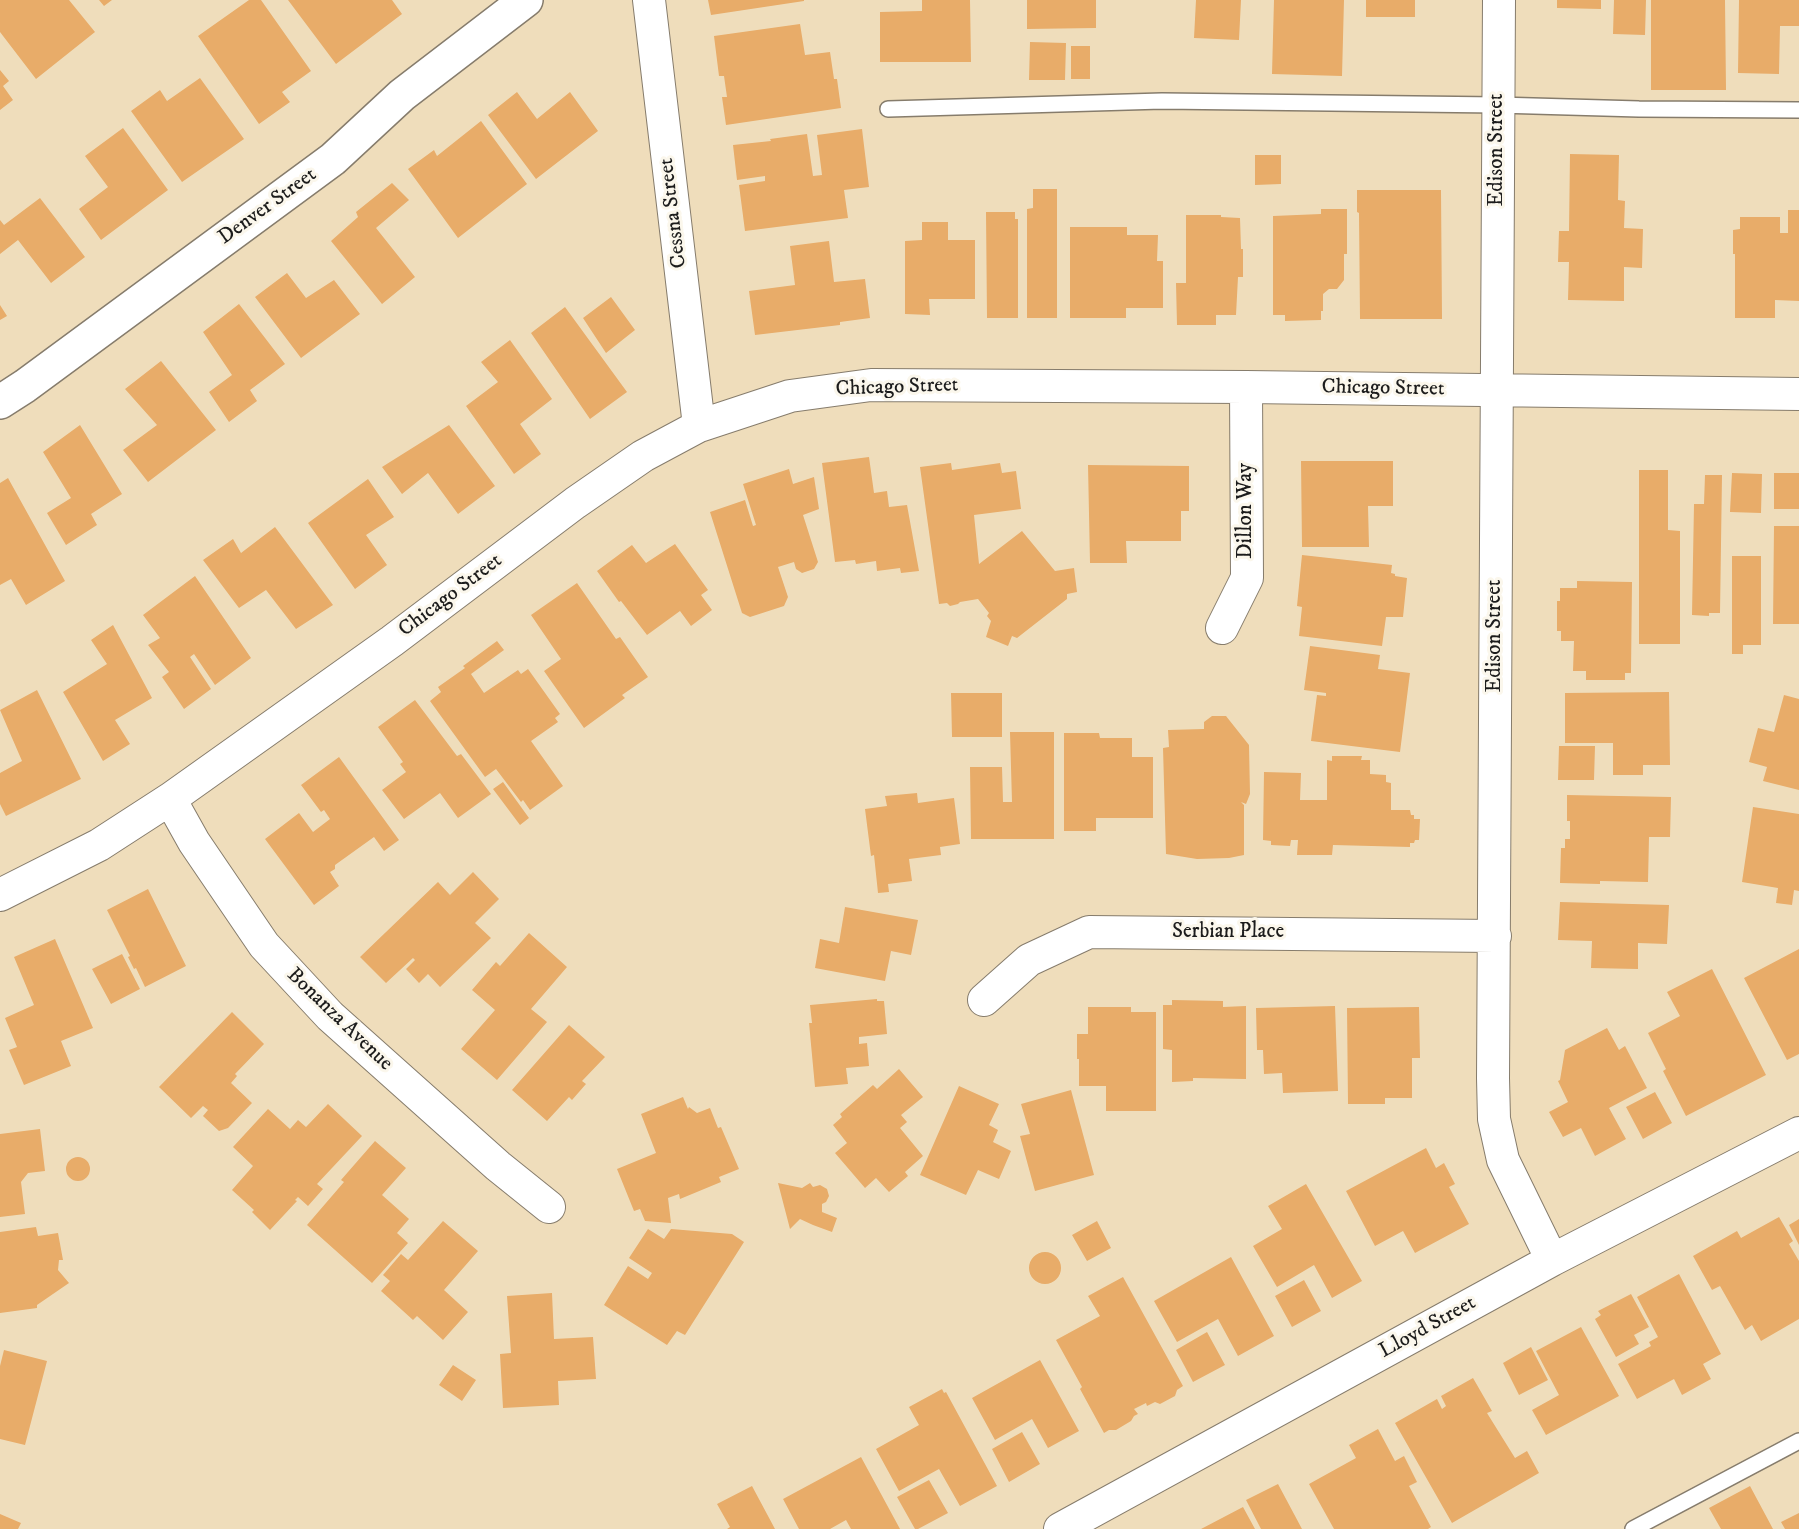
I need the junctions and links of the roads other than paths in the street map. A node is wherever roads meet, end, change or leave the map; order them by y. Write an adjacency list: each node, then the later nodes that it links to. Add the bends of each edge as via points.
1 (526, 0): 10 (street, Denver Street, via 402,95 333,159)
2 (649, 0): 11 (street, Cessna Street)
3 (1499, 0): 4 (street, Edison Street)
4 (1498, 105): 5 (lane, via 1162,101); 6 (lane); 8 (street, Edison Street)
5 (888, 110)
6 (1799, 110)
7 (1246, 387): 8 (street, Chicago Street); 11 (street, Chicago Street, via 871,385 790,396); 12 (street, Dillon Way, via 1247,578)
8 (1497, 390): 9 (street, Chicago Street); 15 (street, Edison Street)
9 (1799, 394)
10 (0, 402)
11 (699, 426): 13 (street, Chicago Street, via 643,456 575,503)
12 (1222, 628)
13 (170, 799): 14 (street, Chicago Street, via 99,845); 18 (street, Bonanza Avenue, via 194,842 264,945 330,1016)
14 (0, 895)
15 (1495, 936): 16 (street, Serbian Place, via 1089,932 1029,960); 19 (street, Edison Street, via 1494,1119 1503,1160)
16 (984, 1000)
17 (1799, 1133): 19 (street, Lloyd Street)
18 (549, 1207)
19 (1552, 1260): 21 (street, Lloyd Street)
20 (1799, 1441): 22 (lane)
21 (1060, 1529)
22 (1633, 1529)

